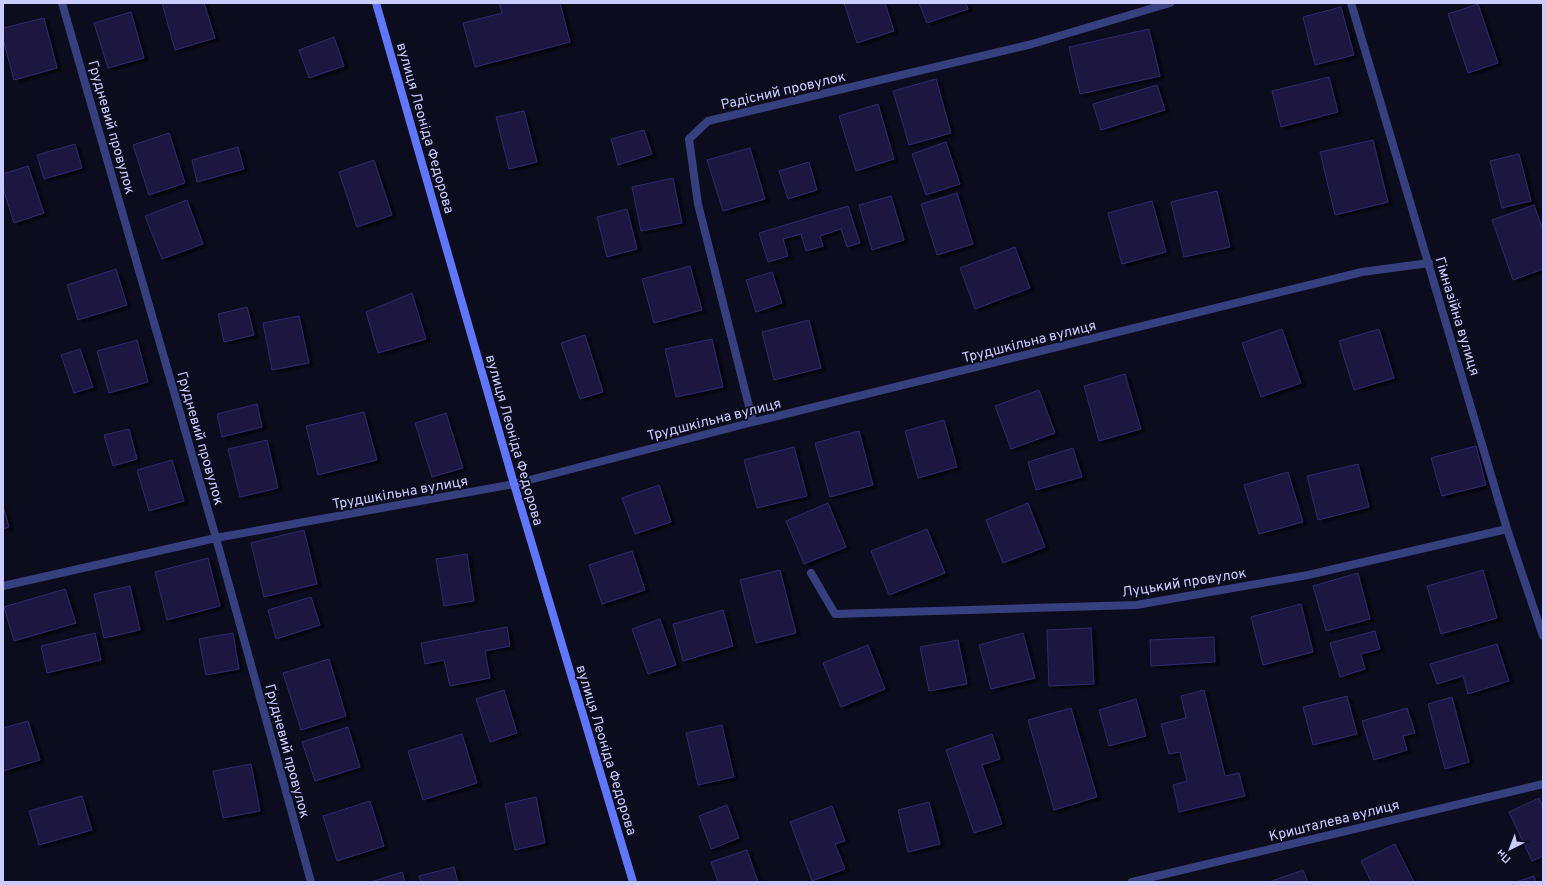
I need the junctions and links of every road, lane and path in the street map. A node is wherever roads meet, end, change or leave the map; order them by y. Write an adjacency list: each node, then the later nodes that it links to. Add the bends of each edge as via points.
1 (62, 3): 9 (street, Грудневий провулок)
2 (376, 3): 7 (street, вулиця Леоніда Федорова)
3 (1170, 3): 6 (street, Радісний провулок, via 1032,44 708,121 689,139 698,204)
4 (1351, 3): 5 (street, Гімназійна вулиця)
5 (1429, 263): 6 (street, Трудшкільна вулиця, via 1362,272); 8 (street, Гімназійна вулиця)
6 (753, 422): 7 (street, Трудшкільна вулиця)
7 (514, 484): 9 (street, Трудшкільна вулиця); 15 (street, вулиця Леоніда Федорова)
8 (1507, 529): 10 (street, Луцький провулок, via 1308,575 1136,605 835,614); 12 (street, Гімназійна вулиця)
9 (216, 538): 11 (street, Трудшкільна вулиця); 14 (street, Грудневий провулок)
10 (811, 572)
11 (3, 586)
12 (1543, 636)
13 (1543, 784): 16 (street, Кришталева вулиця)
14 (311, 882)
15 (633, 882)
16 (1132, 882)

